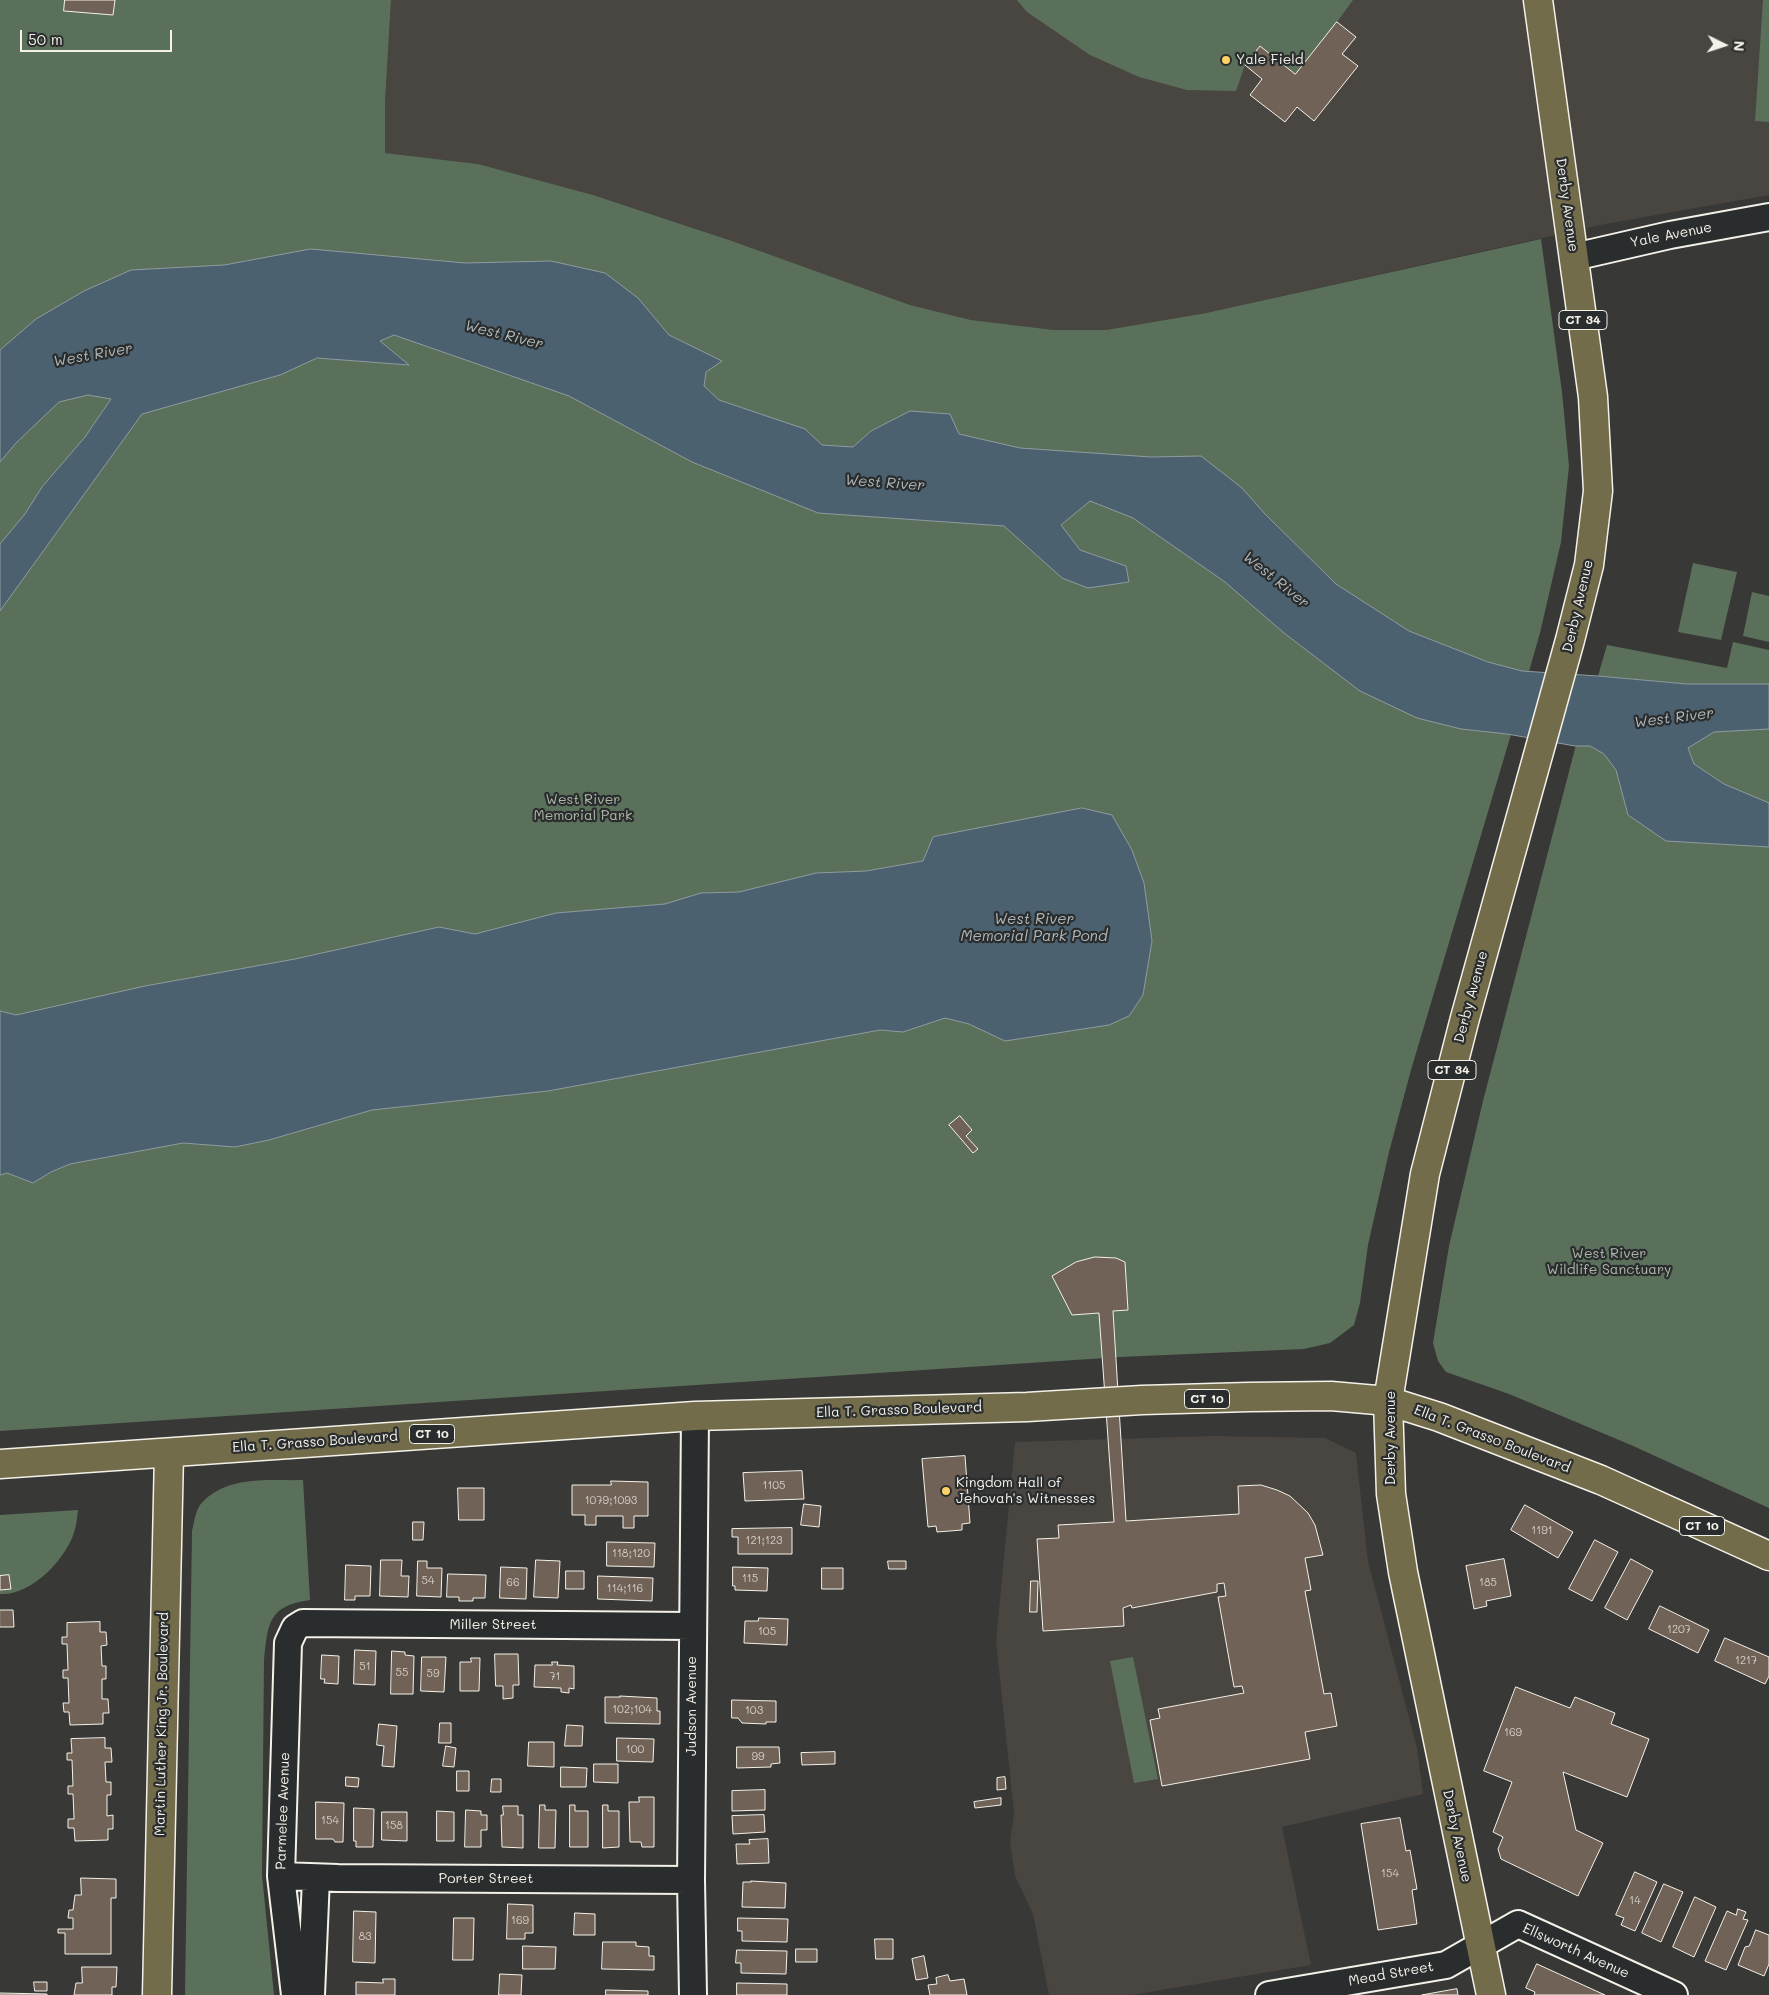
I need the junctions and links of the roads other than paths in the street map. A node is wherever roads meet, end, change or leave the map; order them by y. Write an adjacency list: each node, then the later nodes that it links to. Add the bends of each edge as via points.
1 (1538, 0): 3 (main road, Derby Avenue / CT 34)
2 (1769, 217): 3 (street, Yale Avenue)
3 (1574, 257): 4 (main road, Derby Avenue / CT 34, via 1593,397 1598,491 1589,565 1425,1174)
4 (1388, 1401): 5 (main road, Ella T. Grasso Boulevard / CT 10, via 1331,1396 1142,1400 1027,1407); 8 (main road, Ella T. Grasso Boulevard / CT 10, via 1439,1417 1601,1480); 14 (main road, Derby Avenue, via 1391,1494 1403,1572)
5 (695, 1416): 6 (main road, Ella T. Grasso Boulevard / CT 10); 9 (street, Judson Avenue)
6 (169, 1452): 7 (main road, Ella T. Grasso Boulevard / CT 10); 15 (main road, Martin Luther King Jr. Boulevard)
7 (0, 1464)
8 (1769, 1556)
9 (692, 1626): 10 (street, Miller Street, via 303,1623); 13 (street, Judson Avenue)
10 (295, 1628): 11 (street, Parmelee Avenue, via 288,1643)
11 (280, 1876): 12 (street, Porter Street); 16 (street, Parmelee Avenue)
12 (316, 1878): 13 (street, Porter Street); 17 (street)
13 (691, 1880): 18 (street, Judson Avenue)
14 (1480, 1946): 19 (street, Mead Street, via 1446,1965); 20 (main road, Derby Avenue); 21 (street, Ellsworth Avenue, via 1518,1924)
15 (157, 1995)
16 (295, 1995)
17 (311, 1995)
18 (693, 1995)
19 (1269, 1995)
20 (1492, 1995)
21 (1674, 1995)

